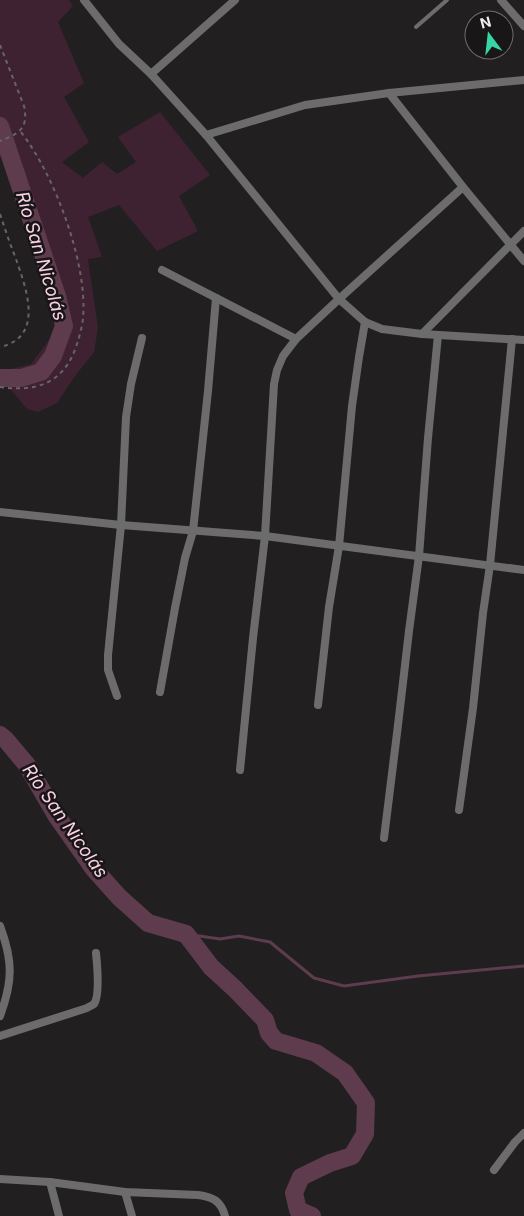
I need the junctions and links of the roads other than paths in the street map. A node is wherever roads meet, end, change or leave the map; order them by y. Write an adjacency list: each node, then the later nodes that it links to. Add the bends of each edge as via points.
1 (84, 0): 7 (street, via 119,44)
2 (235, 0): 7 (street)
3 (447, 0): 6 (lane)
4 (501, 0): 5 (street)
5 (524, 26)
6 (416, 27)
7 (152, 74): 10 (street)
8 (524, 80): 9 (street)
9 (389, 92): 10 (street, via 305,105); 11 (street)
10 (206, 135): 17 (street)
11 (463, 187): 13 (street); 17 (street)
12 (524, 230): 13 (street)
13 (510, 244): 14 (street); 19 (street)
14 (524, 261)
15 (162, 270): 16 (street)
16 (216, 298): 22 (street); 27 (street)
17 (338, 299): 18 (street); 22 (street)
18 (365, 322): 19 (street, via 382,329); 29 (street, via 352,406)
19 (422, 334): 20 (street)
20 (438, 335): 23 (street); 30 (street)
21 (142, 338): 26 (street, via 126,417)
22 (296, 339): 28 (street, via 283,356 274,384)
23 (512, 339): 24 (street); 31 (street)
24 (524, 340)
25 (0, 512): 26 (street)
26 (121, 524): 27 (street); 34 (street, via 108,670)
27 (193, 530): 28 (street); 33 (street, via 178,591)
28 (265, 536): 29 (street); 36 (street)
29 (339, 546): 30 (street); 35 (street)
30 (419, 556): 31 (street); 38 (street)
31 (490, 565): 32 (street); 37 (street)
32 (524, 570)
33 (160, 692)
34 (117, 696)
35 (318, 706)
36 (240, 770)
37 (459, 810)
38 (384, 838)
39 (0, 926): 41 (street, via 11,976)
40 (96, 953): 42 (street, via 98,983 93,1004)
41 (0, 1016)
42 (0, 1036)
43 (524, 1133): 44 (street)
44 (494, 1170)
45 (0, 1179): 46 (street)
46 (50, 1182): 47 (street); 48 (street)
47 (125, 1192): 49 (street); 50 (street, via 209,1196 218,1202)
48 (59, 1216)
49 (132, 1216)
50 (225, 1216)

